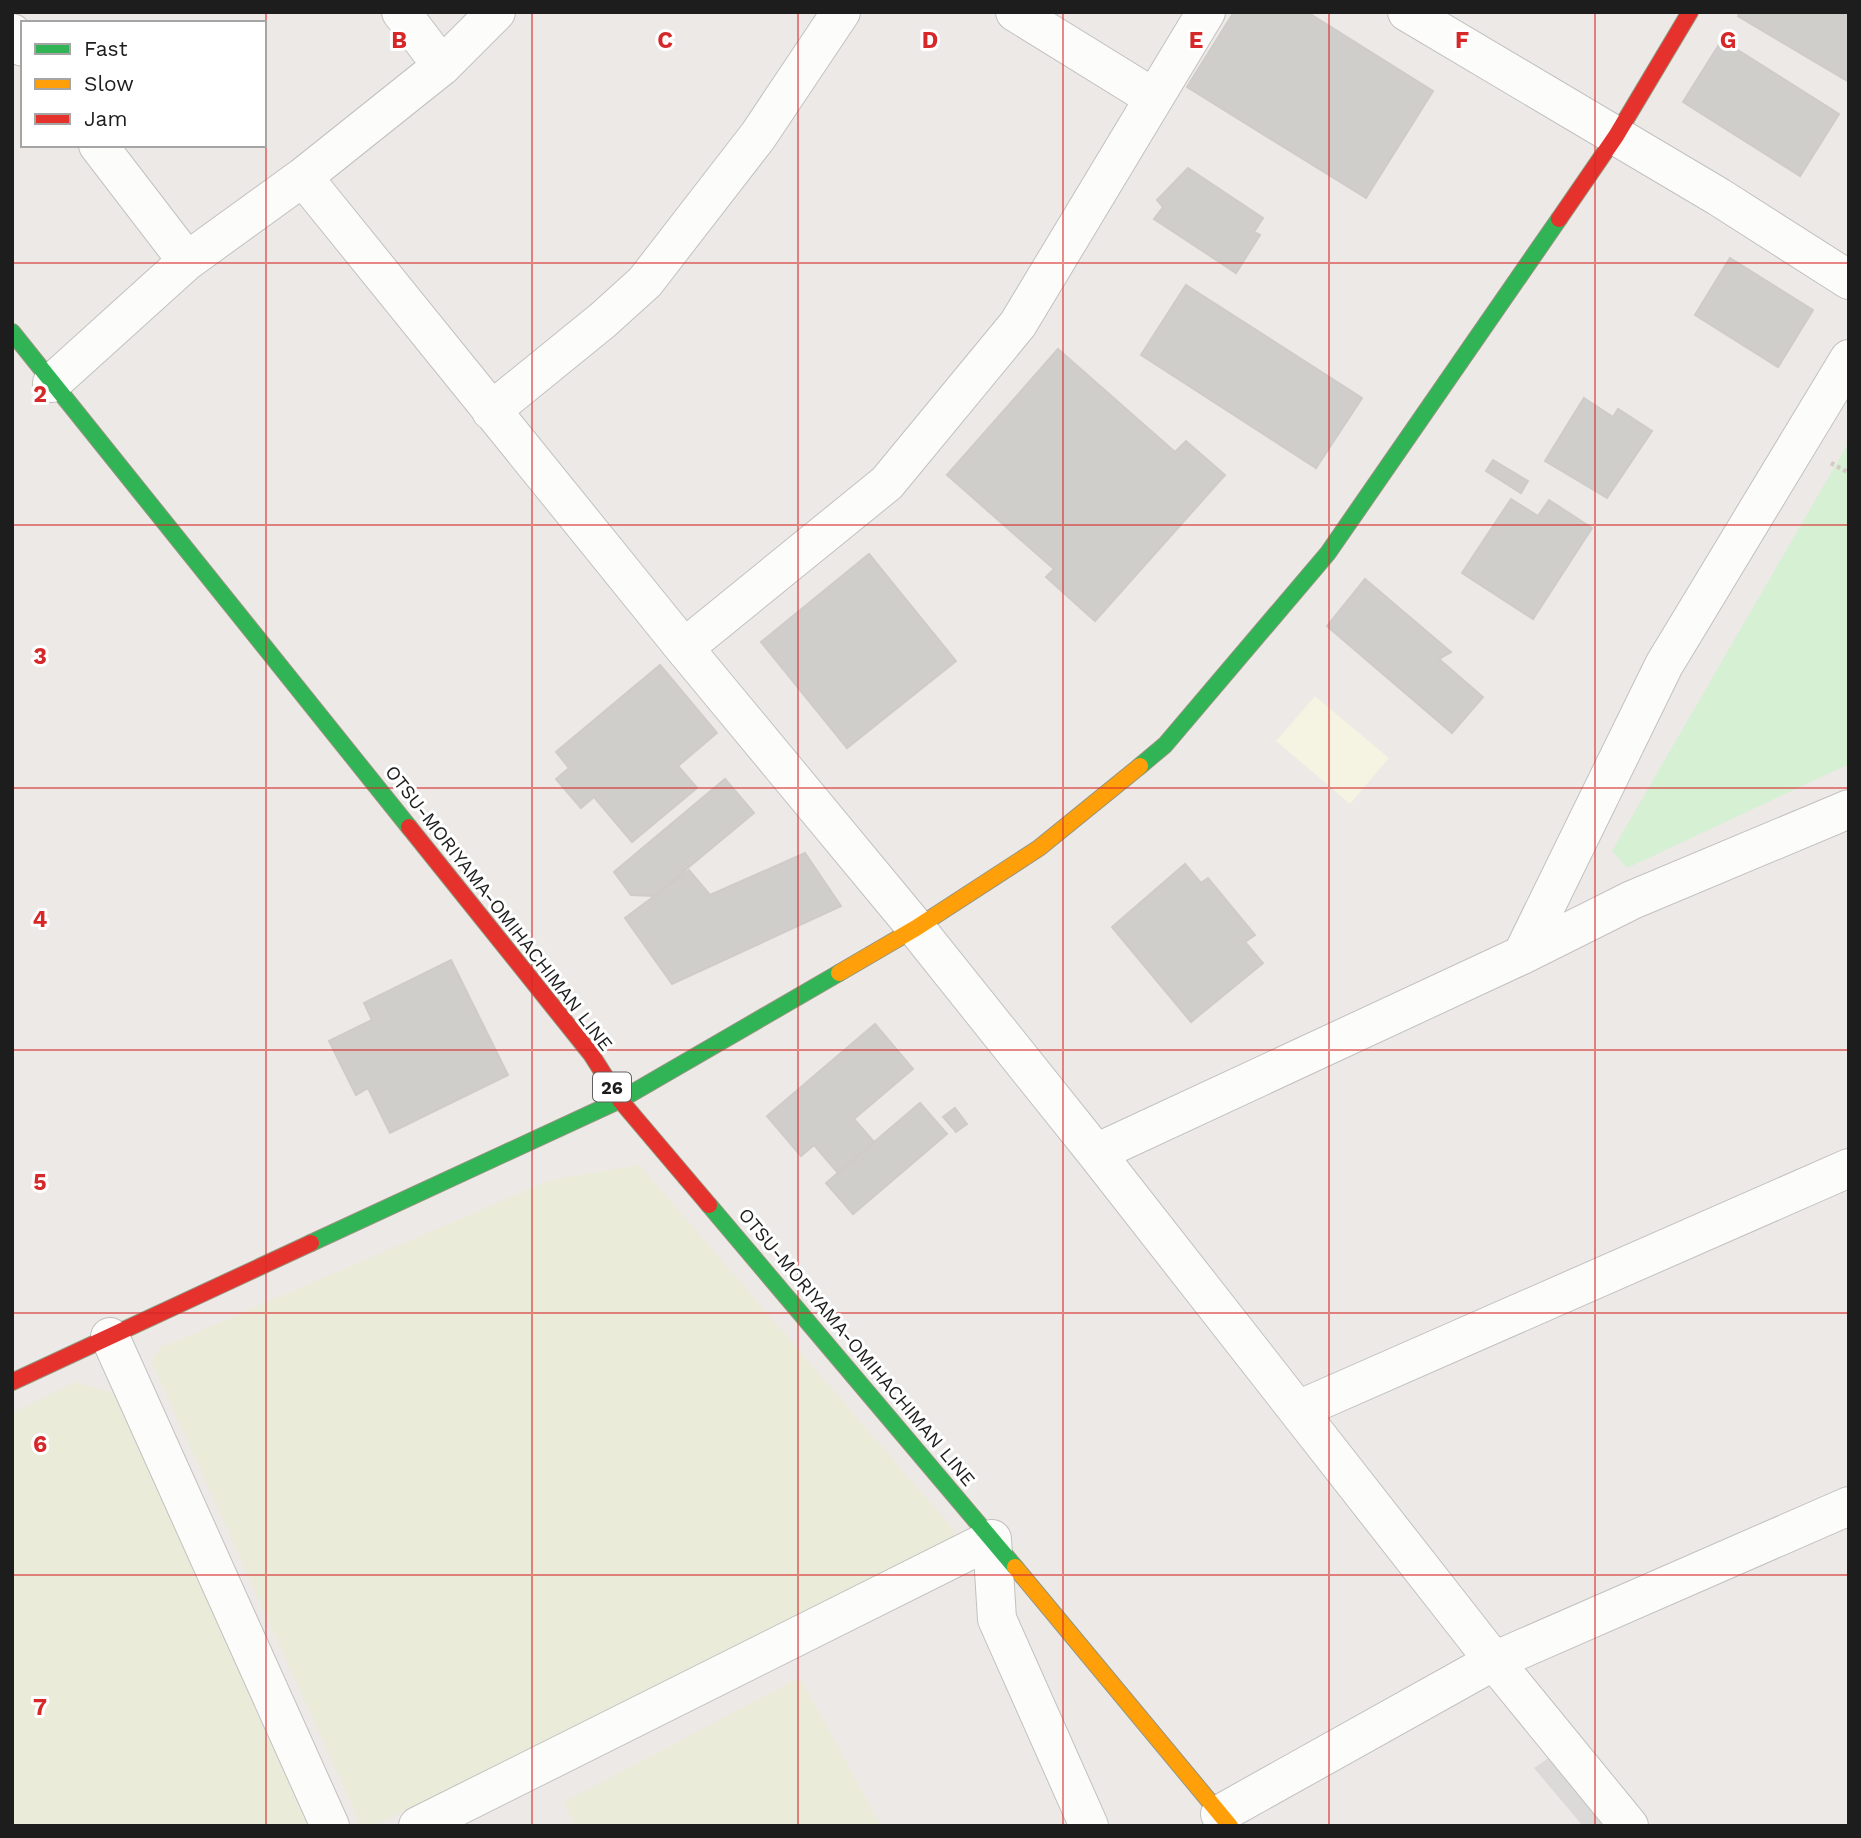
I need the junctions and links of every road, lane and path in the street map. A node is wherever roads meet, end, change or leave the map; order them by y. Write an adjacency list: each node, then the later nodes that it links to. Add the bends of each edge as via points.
1 (401, 12): 8 (street)
2 (496, 12): 8 (street)
3 (841, 12): 18 (street, via 758,135 645,282)
4 (1015, 12): 9 (street)
5 (1206, 12): 9 (street)
6 (1407, 12): 10 (street)
7 (1689, 12): 10 (street)
8 (442, 65): 12 (street)
9 (1154, 98): 21 (street, via 1018,324 887,483)
10 (1616, 136): 14 (street); 23 (street, via 1328,552 1165,745 1039,848)
11 (100, 147): 13 (street)
12 (303, 177): 13 (street); 18 (street)
13 (187, 261): 17 (street)
14 (1849, 280)
15 (12, 332): 17 (street, OTSU-MORIYAMA-OMIHACHIMAN LINE / 26)
16 (1849, 359): 24 (street, via 1664,665)
17 (52, 383): 25 (street, OTSU-MORIYAMA-OMIHACHIMAN LINE / 26, via 582,1043)
18 (491, 411): 21 (street)
19 (1829, 462): 20 (path)
20 (1849, 473)
21 (684, 648): 23 (street)
22 (1849, 809): 24 (street, via 1632,900)
23 (916, 928): 25 (street); 26 (street)
24 (1522, 955): 26 (street)
25 (620, 1100): 28 (street); 32 (street, OTSU-MORIYAMA-OMIHACHIMAN LINE / 26)
26 (1096, 1153): 30 (street)
27 (1849, 1168): 30 (street)
28 (110, 1337): 29 (street); 35 (street)
29 (12, 1382)
30 (1298, 1410): 33 (street)
31 (1849, 1506): 33 (street)
32 (992, 1539): 34 (street, OTSU-MORIYAMA-OMIHACHIMAN LINE / 26); 36 (street); 37 (street, via 997,1619)
33 (1494, 1661): 34 (street); 38 (street)
34 (1225, 1820)
35 (330, 1826)
36 (418, 1826)
37 (1089, 1826)
38 (1629, 1826)

